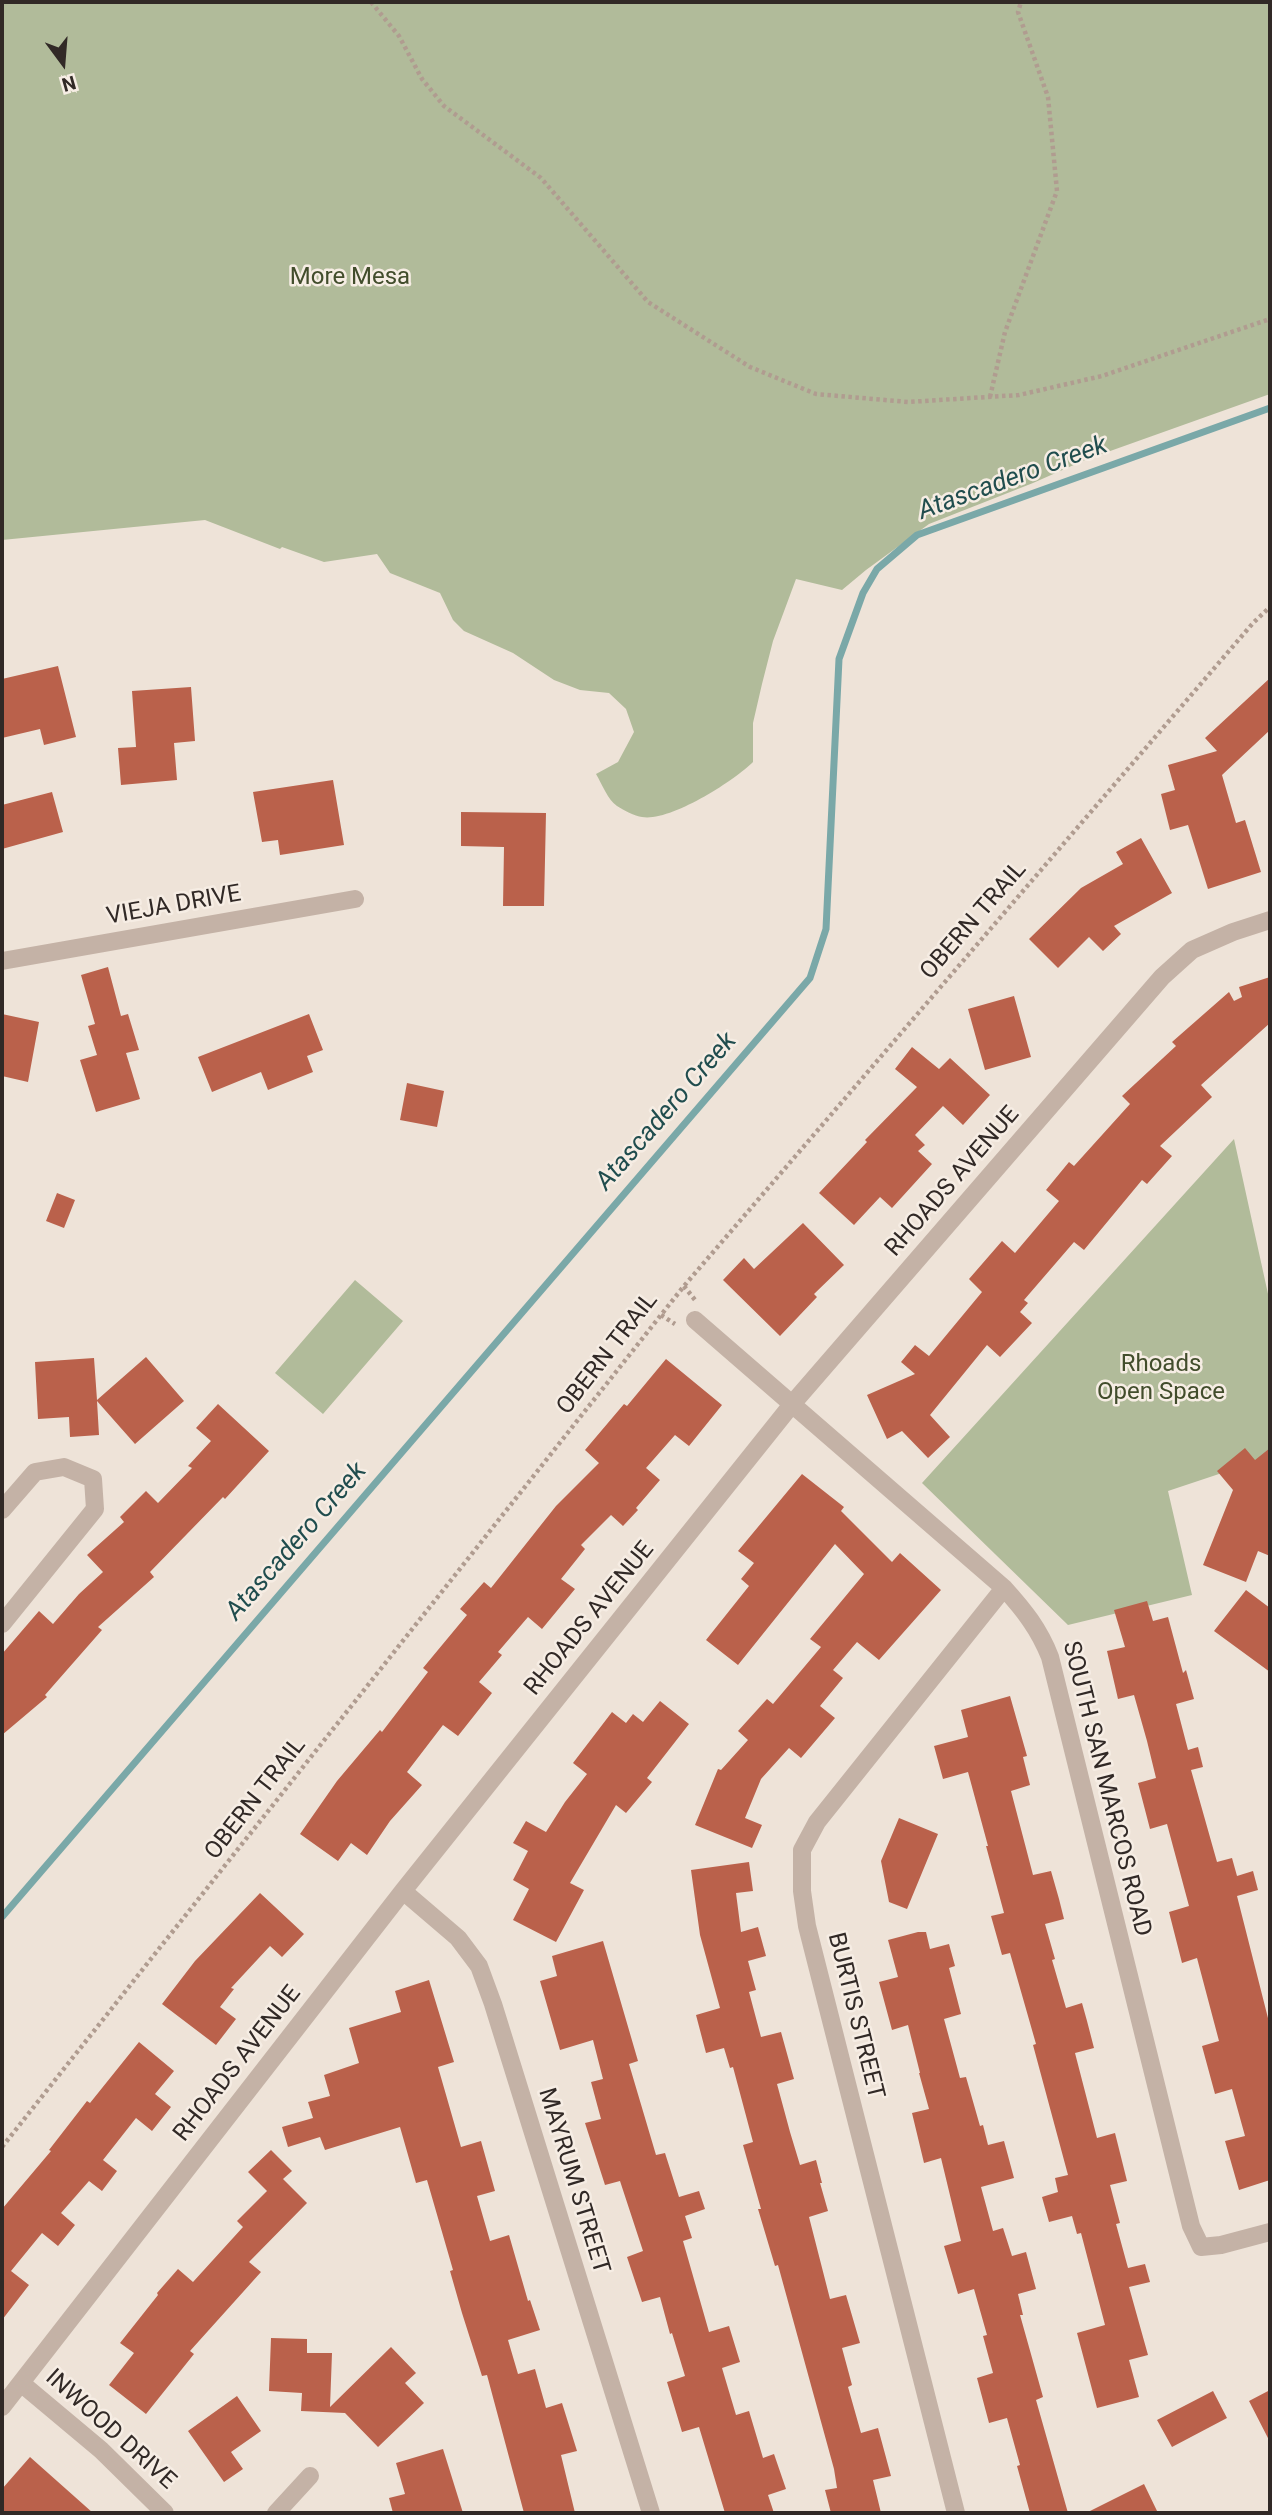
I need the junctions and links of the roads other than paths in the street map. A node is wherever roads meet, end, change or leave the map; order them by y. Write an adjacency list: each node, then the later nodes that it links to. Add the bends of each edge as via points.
1 (355, 899): 3 (street, VIEJA DRIVE)
2 (1270, 920): 5 (street, RHOADS AVENUE, via 1192,950 1162,977)
3 (2, 961)
4 (695, 1320): 5 (street, SOUTH SAN MARCOS ROAD)
5 (793, 1403): 7 (street, SOUTH SAN MARCOS ROAD); 9 (street, RHOADS AVENUE)
6 (2, 1510): 8 (street, via 35,1472 64,1467 93,1479 95,1509)
7 (1004, 1588): 10 (street, SOUTH SAN MARCOS ROAD, via 1029,1615 1050,1657 1191,2226 1201,2247); 17 (street, BURTIS STREET, via 817,1822 802,1850 807,1926)
8 (2, 1624)
9 (403, 1891): 11 (street, RHOADS AVENUE); 16 (street, MAYRUM STREET, via 458,1938 478,1966)
10 (1270, 2232)
11 (21, 2383): 12 (street, RHOADS AVENUE); 14 (street, INWOOD DRIVE, via 101,2450)
12 (2, 2407)
13 (310, 2476): 15 (street)
14 (166, 2513)
15 (276, 2513)
16 (651, 2513)
17 (956, 2513)

